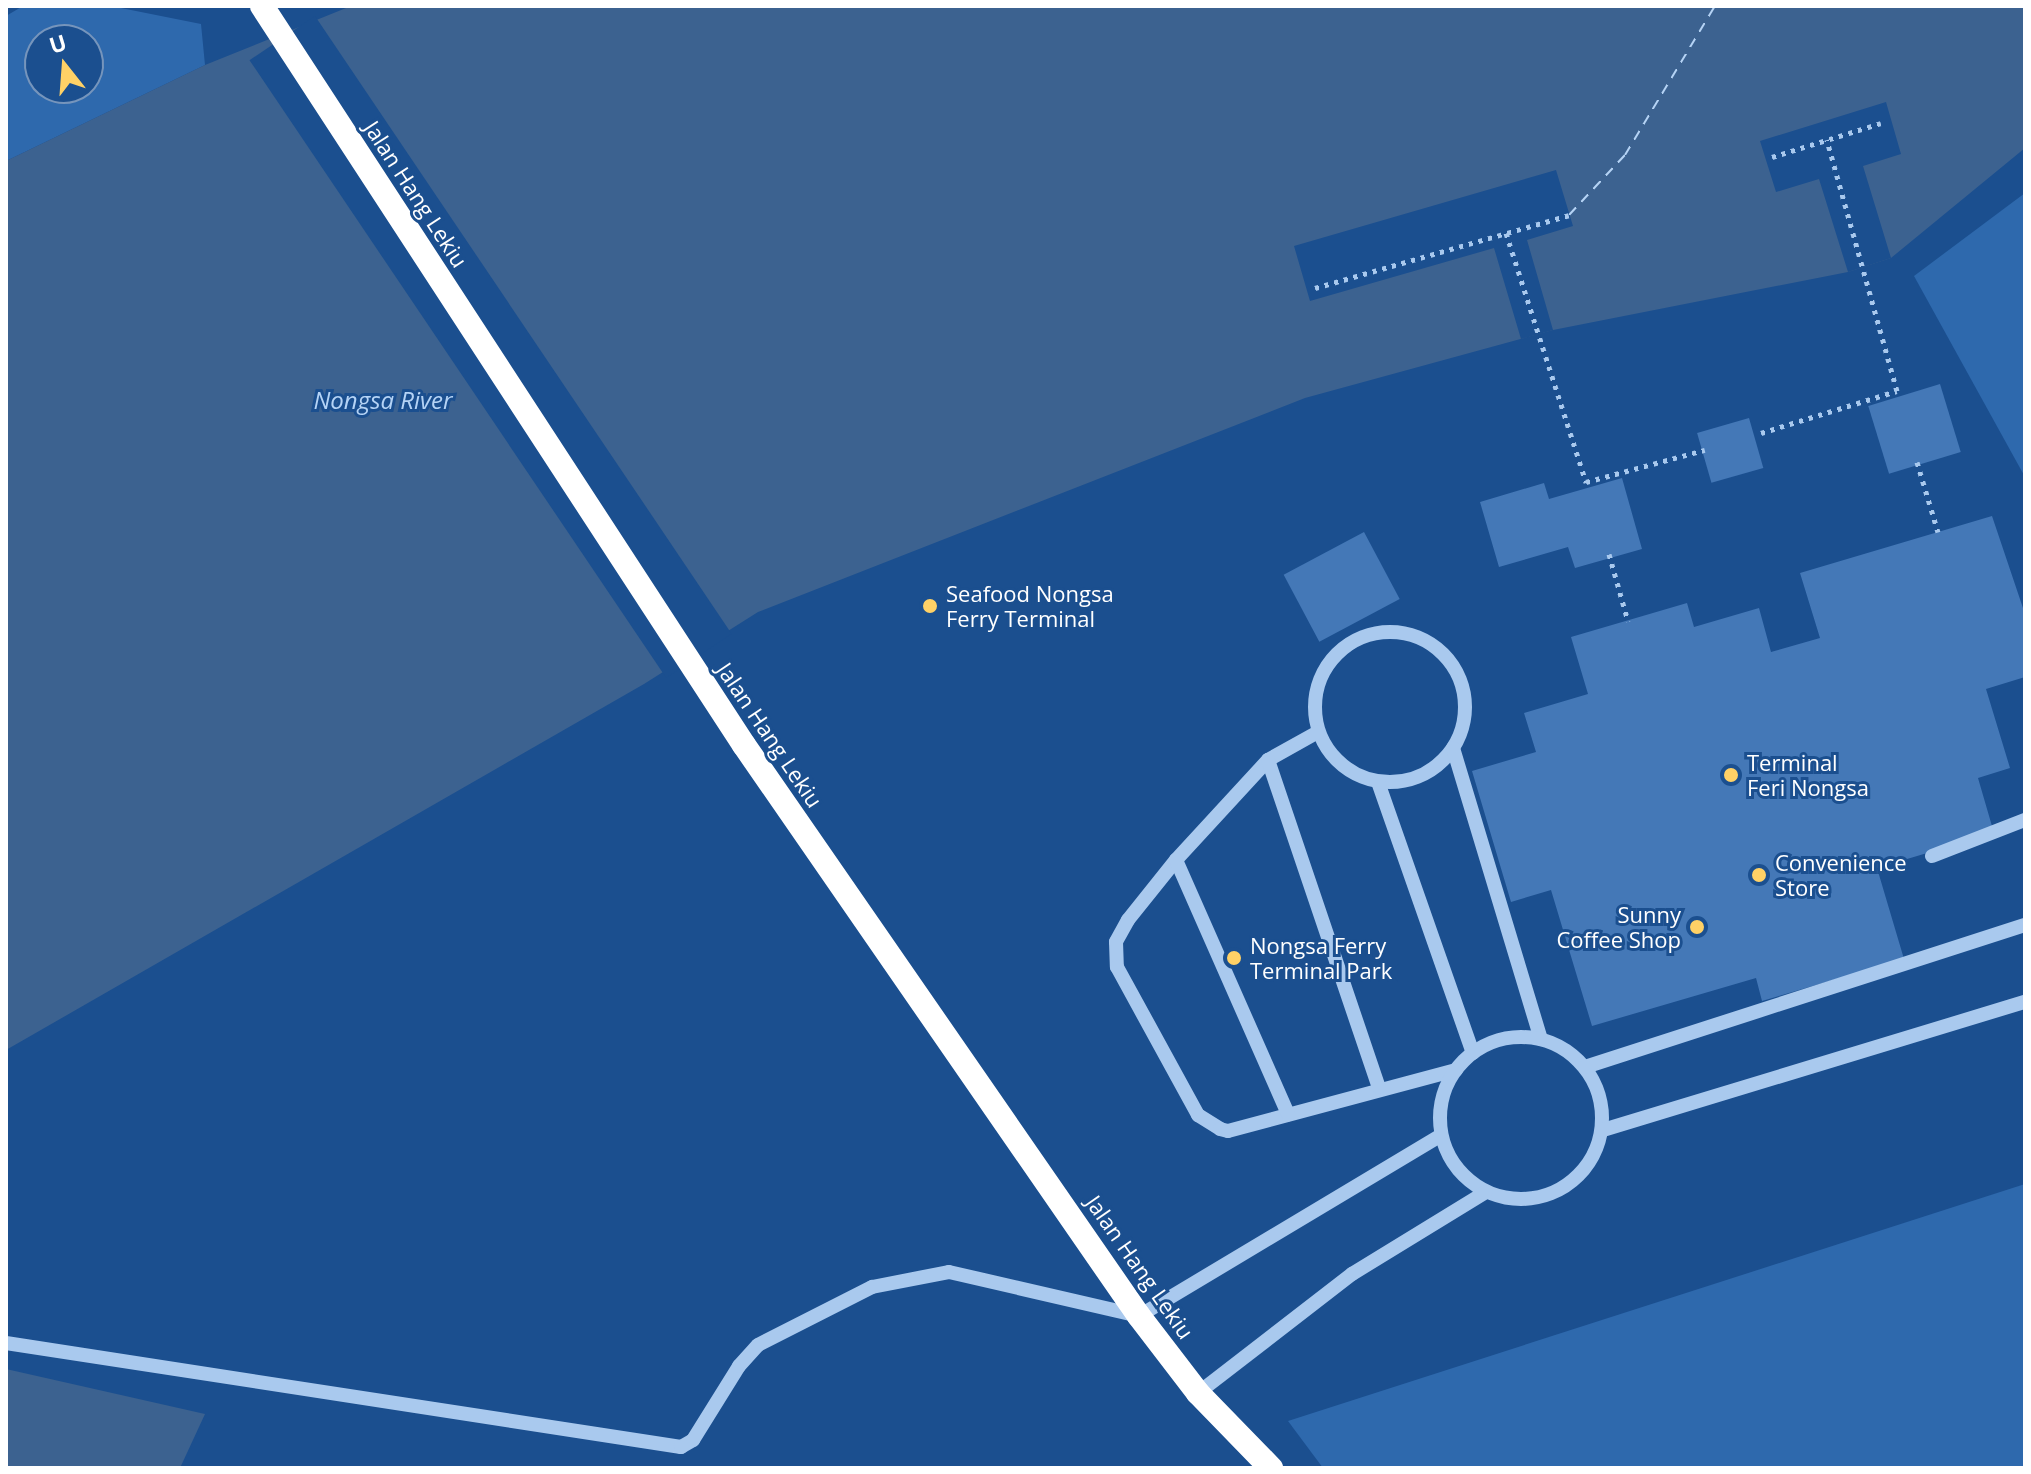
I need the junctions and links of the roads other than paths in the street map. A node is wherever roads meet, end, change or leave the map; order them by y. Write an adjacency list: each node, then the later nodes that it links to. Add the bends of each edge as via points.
1 (262, 6): 20 (highway, Jalan Hang Lekiu, via 744,745)
2 (1318, 732): 3 (lane, via 1314,702 1322,672 1342,648 1369,634 1400,632 1428,642 1451,662 1464,690 1465,720); 4 (lane); 5 (lane, via 1341,765)
3 (1453, 748): 5 (lane, via 1420,775); 11 (lane)
4 (1268, 760): 8 (lane); 15 (lane)
5 (1378, 782): 12 (lane)
6 (2025, 820): 7 (lane)
7 (1932, 856)
8 (1176, 860): 16 (lane); 16 (lane, via 1128,920 1116,942 1117,967 1209,1125 1228,1131)
9 (2025, 925): 13 (lane)
10 (2025, 1002): 17 (lane)
11 (1541, 1039): 12 (lane, via 1494,1042); 13 (lane, via 1573,1054)
12 (1473, 1053): 14 (lane)
13 (1585, 1067): 17 (lane, via 1600,1097)
14 (1456, 1070): 15 (lane); 18 (lane, via 1442,1101)
15 (1379, 1087): 16 (lane)
16 (1288, 1114)
17 (1603, 1130): 19 (lane, via 1589,1166 1560,1190 1523,1200)
18 (1441, 1135): 19 (lane, via 1456,1169); 20 (lane)
19 (1486, 1192): 22 (lane, via 1352,1274)
20 (1139, 1316): 21 (lane, via 949,1272 872,1287 758,1345 693,1440 668,1448); 22 (highway, Jalan Hang Lekiu)
21 (6, 1343)
22 (1198, 1393): 23 (highway, Jalan Hang Lekiu)
23 (1271, 1468)

